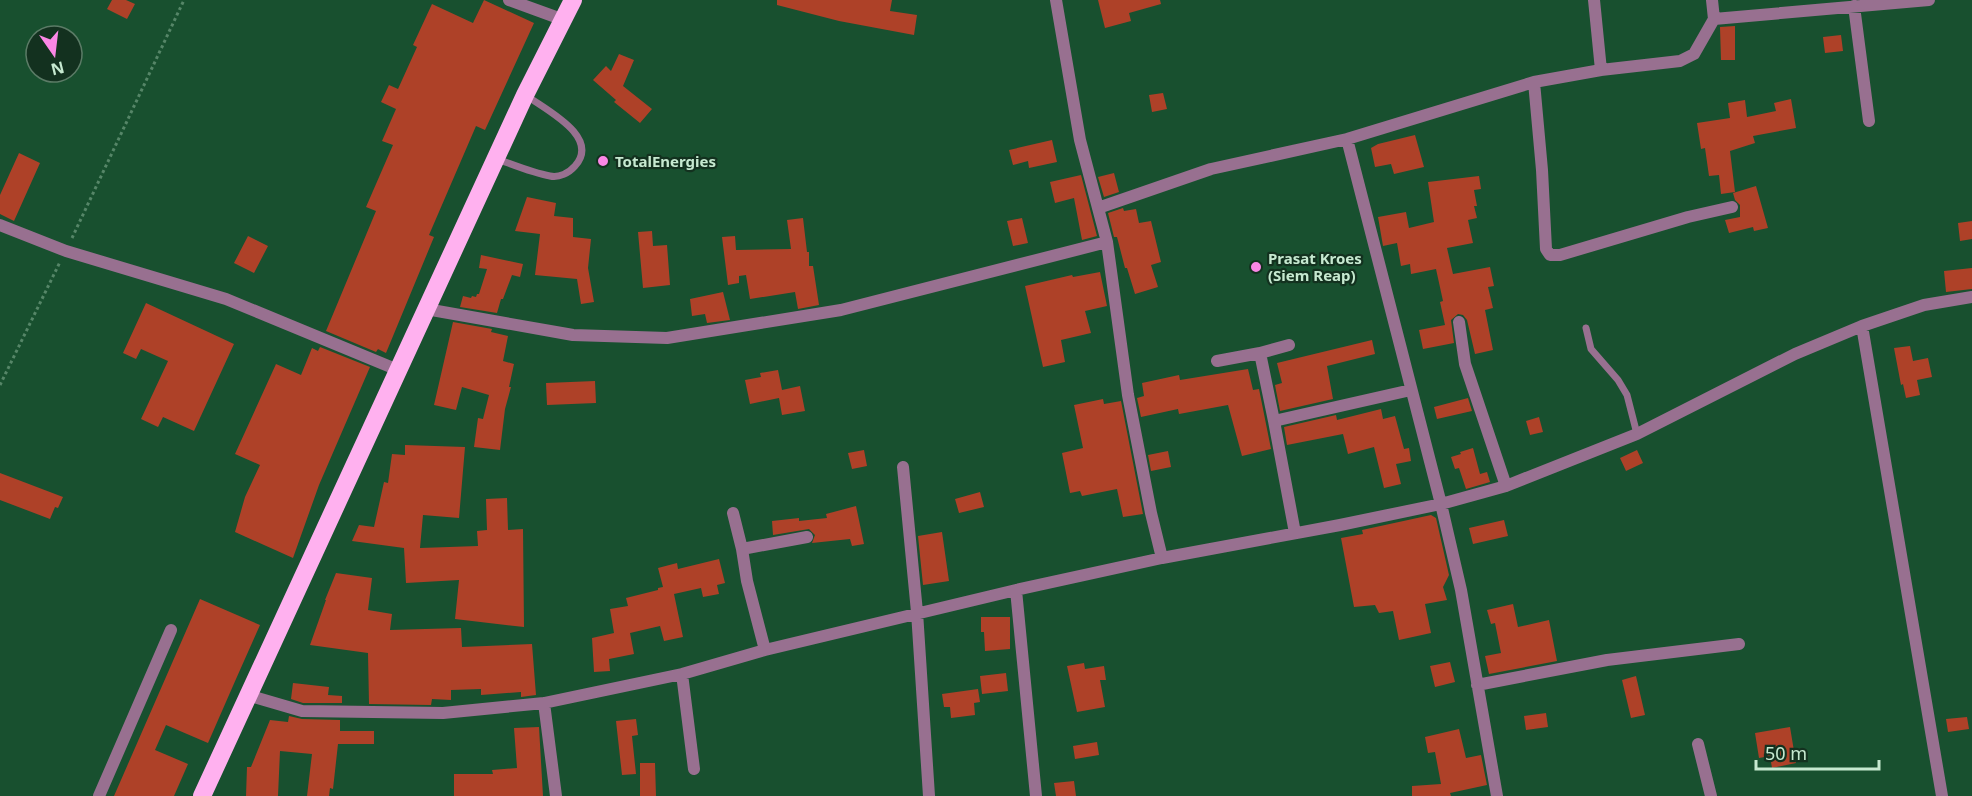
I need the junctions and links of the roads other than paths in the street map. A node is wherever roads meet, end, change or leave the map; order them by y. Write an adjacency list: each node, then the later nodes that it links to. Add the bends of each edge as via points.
1 (509, 0): 9 (street)
2 (573, 0): 9 (highway)
3 (1056, 0): 18 (street, via 1080,140)
4 (1594, 0): 11 (street)
5 (1712, 0): 10 (street)
6 (1929, 0): 8 (street)
7 (1823, 4): 8 (street); 10 (street)
8 (1854, 6): 14 (street)
9 (564, 20): 13 (highway)
10 (1714, 20): 11 (street, via 1694,54 1680,61)
11 (1601, 70): 12 (street)
12 (1534, 82): 15 (street); 17 (street, via 1546,249 1550,255)
13 (525, 95): 16 (highway); 16 (lane, via 570,126 582,147 580,159 563,175 552,177)
14 (1869, 121)
15 (1347, 139): 18 (street, via 1212,169); 30 (street)
16 (496, 159): 22 (highway)
17 (1732, 207)
18 (1098, 208): 20 (street)
19 (0, 225): 29 (street, via 66,251 226,299)
20 (1107, 242): 22 (street, via 842,310 667,338 573,334); 40 (street, via 1128,395)
21 (1972, 297): 24 (street, via 1924,304)
22 (426, 309): 29 (highway)
23 (1458, 322): 34 (street, via 1465,364)
24 (1862, 326): 32 (street, via 1795,354); 59 (street)
25 (1586, 328): 32 (lane, via 1591,349 1627,395)
26 (1289, 345): 27 (street)
27 (1260, 354): 28 (street); 31 (street)
28 (1217, 361)
29 (398, 370): 48 (highway)
30 (1411, 390): 31 (street); 35 (street)
31 (1274, 421): 37 (street)
32 (1637, 434): 34 (street)
33 (903, 467): 42 (street)
34 (1506, 486): 35 (street)
35 (1441, 504): 37 (street); 47 (street)
36 (733, 513): 39 (street)
37 (1295, 533): 40 (street)
38 (807, 537): 39 (street)
39 (742, 549): 45 (street)
40 (1162, 558): 41 (street)
41 (1016, 590): 42 (street); 56 (street)
42 (917, 612): 45 (street); 55 (street)
43 (171, 630): 52 (street)
44 (1739, 644): 47 (street, via 1607,660)
45 (765, 650): 46 (street)
46 (682, 674): 49 (street); 51 (street)
47 (1478, 685): 57 (street)
48 (247, 695): 49 (street, via 302,711 443,713); 53 (highway)
49 (544, 703): 54 (street)
50 (1698, 744): 58 (street)
51 (694, 769)
52 (99, 796)
53 (202, 796)
54 (556, 796)
55 (928, 796)
56 (1036, 796)
57 (1497, 796)
58 (1710, 796)
59 (1942, 796)

